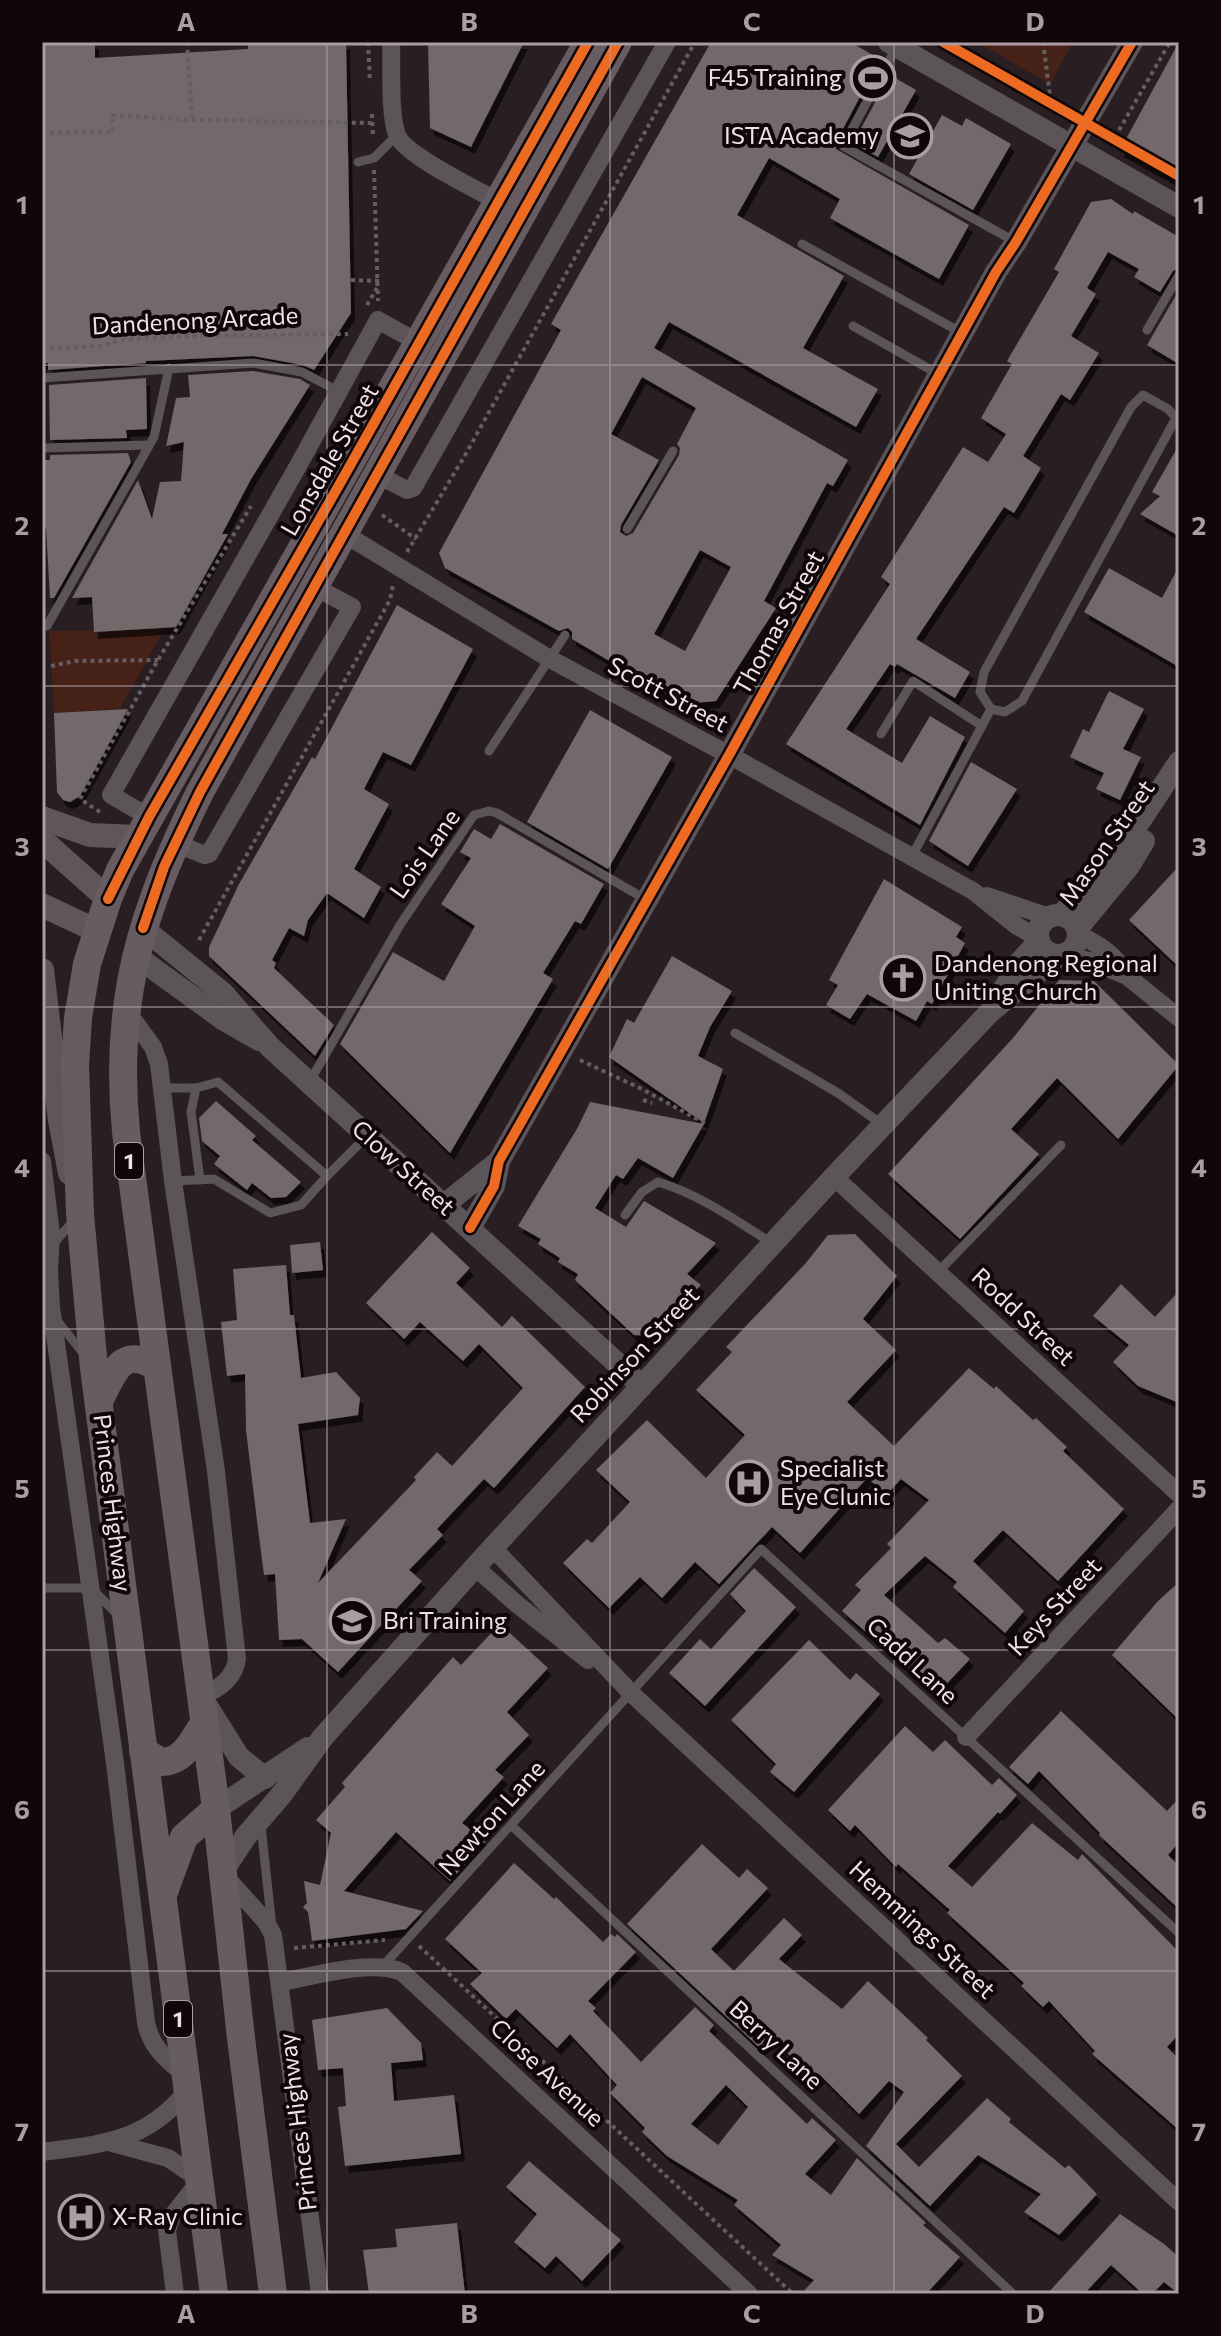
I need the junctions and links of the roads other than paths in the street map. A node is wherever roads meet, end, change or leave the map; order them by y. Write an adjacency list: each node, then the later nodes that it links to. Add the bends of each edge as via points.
1 (391, 42): 7 (street)
2 (588, 42): 11 (highway, Lonsdale Street / 1)
3 (618, 42): 11 (highway, Lonsdale Street / 1)
4 (667, 42): 26 (street, Lonsdale Street, via 413,488)
5 (1132, 42): 8 (street, Thomas Street)
6 (893, 44): 8 (street); 12 (lane, via 843,146)
7 (397, 135): 9 (lane, via 374,158); 11 (street, via 413,154)
8 (1073, 146): 10 (street); 12 (street, Thomas Street)
9 (358, 162)
10 (1179, 207)
11 (510, 208): 18 (highway, Lonsdale Street / 1); 26 (highway, Lonsdale Street / 1)
12 (1016, 242): 17 (street, Thomas Street)
13 (802, 244): 17 (lane)
14 (1179, 275): 16 (lane)
15 (853, 326): 20 (lane)
16 (1147, 330)
17 (963, 334): 20 (street, Thomas Street)
18 (419, 343): 22 (street, Lonsdale Street, via 378,320); 41 (highway, Lonsdale Street / 1)
19 (169, 368): 21 (lane, Dandenong Arcade); 22 (lane, Dandenong Arcade, via 253,363 302,372); 23 (lane)
20 (940, 375): 37 (street, Thomas Street)
21 (42, 378)
22 (338, 391): 41 (street, Lonsdale Street, via 111,795)
23 (149, 445): 24 (lane); 30 (lane)
24 (42, 448)
25 (673, 451): 27 (lane)
26 (376, 474): 28 (highway, Lonsdale Street / 1)
27 (627, 529)
28 (343, 533): 29 (highway, Lonsdale Street / 1); 32 (street, Scott Street)
29 (313, 586): 43 (highway, Lonsdale Street / 1); 43 (street, via 352,607 209,854)
30 (47, 626)
31 (565, 635): 32 (lane)
32 (550, 659): 36 (lane); 37 (street, Scott Street)
33 (991, 709): 33 (lane, via 980,692 984,672 1131,407 1143,395 1153,398 1176,418 1022,701 1005,712); 34 (lane)
34 (982, 726): 35 (lane, via 913,681); 44 (lane)
35 (881, 734)
36 (489, 751)
37 (729, 755): 44 (street, Scott Street); 47 (street, Thomas Street)
38 (1179, 762): 49 (street, Mason Street)
39 (1179, 785): 49 (street, Mason Street, via 1129,866)
40 (42, 818): 41 (main road, via 90,835)
41 (144, 827): 46 (highway, Lonsdale Street / 1)
42 (42, 840): 46 (main road, Clow Street)
43 (171, 850): 50 (highway, Lonsdale Street / 1)
44 (912, 856): 45 (street, Scott Street)
45 (973, 891): 49 (street, Scott Street); 52 (street, Scott Street)
46 (108, 899): 50 (highway, Clow Street); 51 (highway, Lonsdale Street / 1)
47 (645, 899): 62 (lane, Lois Lane, via 497,813 474,815 400,925); 69 (street, Thomas Street)
48 (42, 905): 51 (main road, Clow Street)
49 (1066, 924): 52 (street, via 1039,928); 53 (street, via 1076,945); 56 (street, Scott Street, via 1099,944)
50 (143, 928): 54 (highway, Lonsdale Street / 1); 61 (street, Clow Street, via 223,993)
51 (97, 931): 54 (highway, Clow Street); 75 (highway, Princes Highway / 1, via 77,1033)
52 (1038, 940): 53 (street, via 1049,953); 58 (street, Robinson Street)
53 (1061, 955): 56 (street, Scott Street); 58 (street, Robinson Street)
54 (136, 956): 57 (highway, Princes Highway / 1); 61 (street, Clow Street)
55 (42, 970): 75 (main road, via 60,1120)
56 (1127, 976): 59 (street, Scott Street)
57 (126, 1010): 63 (street, via 155,1050); 82 (highway, Princes Highway / 1, via 124,1109)
58 (990, 1012): 65 (street, Robinson Street)
59 (1179, 1018)
60 (735, 1033): 65 (lane)
61 (270, 1047): 62 (street, Clow Street)
62 (309, 1082): 66 (street, Clow Street)
63 (163, 1088): 64 (lane); 73 (street)
64 (196, 1088): 70 (lane, via 218,1082); 72 (lane, via 191,1112)
65 (883, 1125): 71 (street, Robinson Street)
66 (368, 1135): 70 (lane); 74 (street, Clow Street)
67 (1061, 1145): 80 (lane)
68 (42, 1161): 79 (street, Princes Highway)
69 (499, 1161): 74 (street, Thomas Street); 77 (street, Thomas Street, via 494,1186)
70 (327, 1176): 72 (lane, via 301,1205 270,1213 214,1179)
71 (834, 1177): 78 (street, Robinson Street); 80 (street, Rodd Street)
72 (200, 1180): 73 (lane)
73 (173, 1181): 94 (street, via 216,1471 237,1659)
74 (444, 1205): 77 (street, Clow Street)
75 (80, 1214): 79 (lane); 83 (highway, Princes Highway / 1)
76 (625, 1215): 78 (lane, via 642,1192 658,1182)
77 (470, 1228): 84 (street, Clow Street)
78 (773, 1244): 84 (street, Robinson Street)
79 (50, 1249): 81 (street, Princes Highway)
80 (939, 1271): 86 (street, Rodd Street)
81 (49, 1310): 83 (lane); 91 (street, Princes Highway)
82 (157, 1367): 85 (highway, via 139,1359 124,1361); 94 (highway, Princes Highway / 1)
83 (94, 1368): 85 (highway, Princes Highway / 1)
84 (642, 1386): 88 (street, Robinson Street)
85 (99, 1401): 92 (highway, Princes Highway / 1)
86 (1179, 1494)
87 (1179, 1509): 96 (street, Keys Street)
88 (493, 1548): 89 (street, Robinson Street); 93 (street, Hemmings Street)
89 (475, 1567): 93 (street, Hemmings Street); 95 (street, Robinson Street)
90 (42, 1588): 91 (lane)
91 (91, 1588): 92 (lane); 108 (street, Princes Highway, via 147,2029)
92 (127, 1626): 97 (highway, Princes Highway / 1)
93 (632, 1694): 96 (lane, Cadd Lane, via 761,1549); 101 (lane, Newton Lane); 112 (street, Hemmings Street)
94 (202, 1710): 97 (highway, via 177,1759 161,1762); 98 (street, via 221,1725 237,1754); 99 (highway, Princes Highway / 1)
95 (323, 1737): 98 (street, Robinson Street); 100 (street, Robinson Street)
96 (966, 1737): 104 (lane, Cadd Lane)
97 (143, 1751): 103 (highway, Princes Highway / 1)
98 (265, 1778): 99 (street, Robinson Street)
99 (216, 1809): 102 (highway, Princes Highway / 1); 103 (highway, via 184,1837)
100 (262, 1819): 102 (street, Robinson Street); 105 (lane)
101 (512, 1826): 106 (lane, Newton Lane); 118 (lane, Berry Lane)
102 (223, 1872): 105 (street, Princes Highway); 115 (highway, Princes Highway / 1)
103 (161, 1900): 108 (highway, Princes Highway / 1)
104 (1179, 1933)
105 (273, 1935): 107 (street, Princes Highway)
106 (382, 1967): 107 (street); 117 (street, Close Avenue, via 410,1979)
107 (281, 1982): 116 (street, Princes Highway)
108 (186, 2083): 109 (street, via 158,2120); 111 (highway, Princes Highway / 1)
109 (112, 2143): 110 (street); 111 (street, via 168,2158)
110 (42, 2152)
111 (199, 2180): 113 (street, via 167,2230); 114 (highway, Princes Highway / 1)
112 (1179, 2202)
113 (175, 2294)
114 (214, 2294)
115 (273, 2294)
116 (320, 2294)
117 (749, 2294)
118 (1013, 2294)

